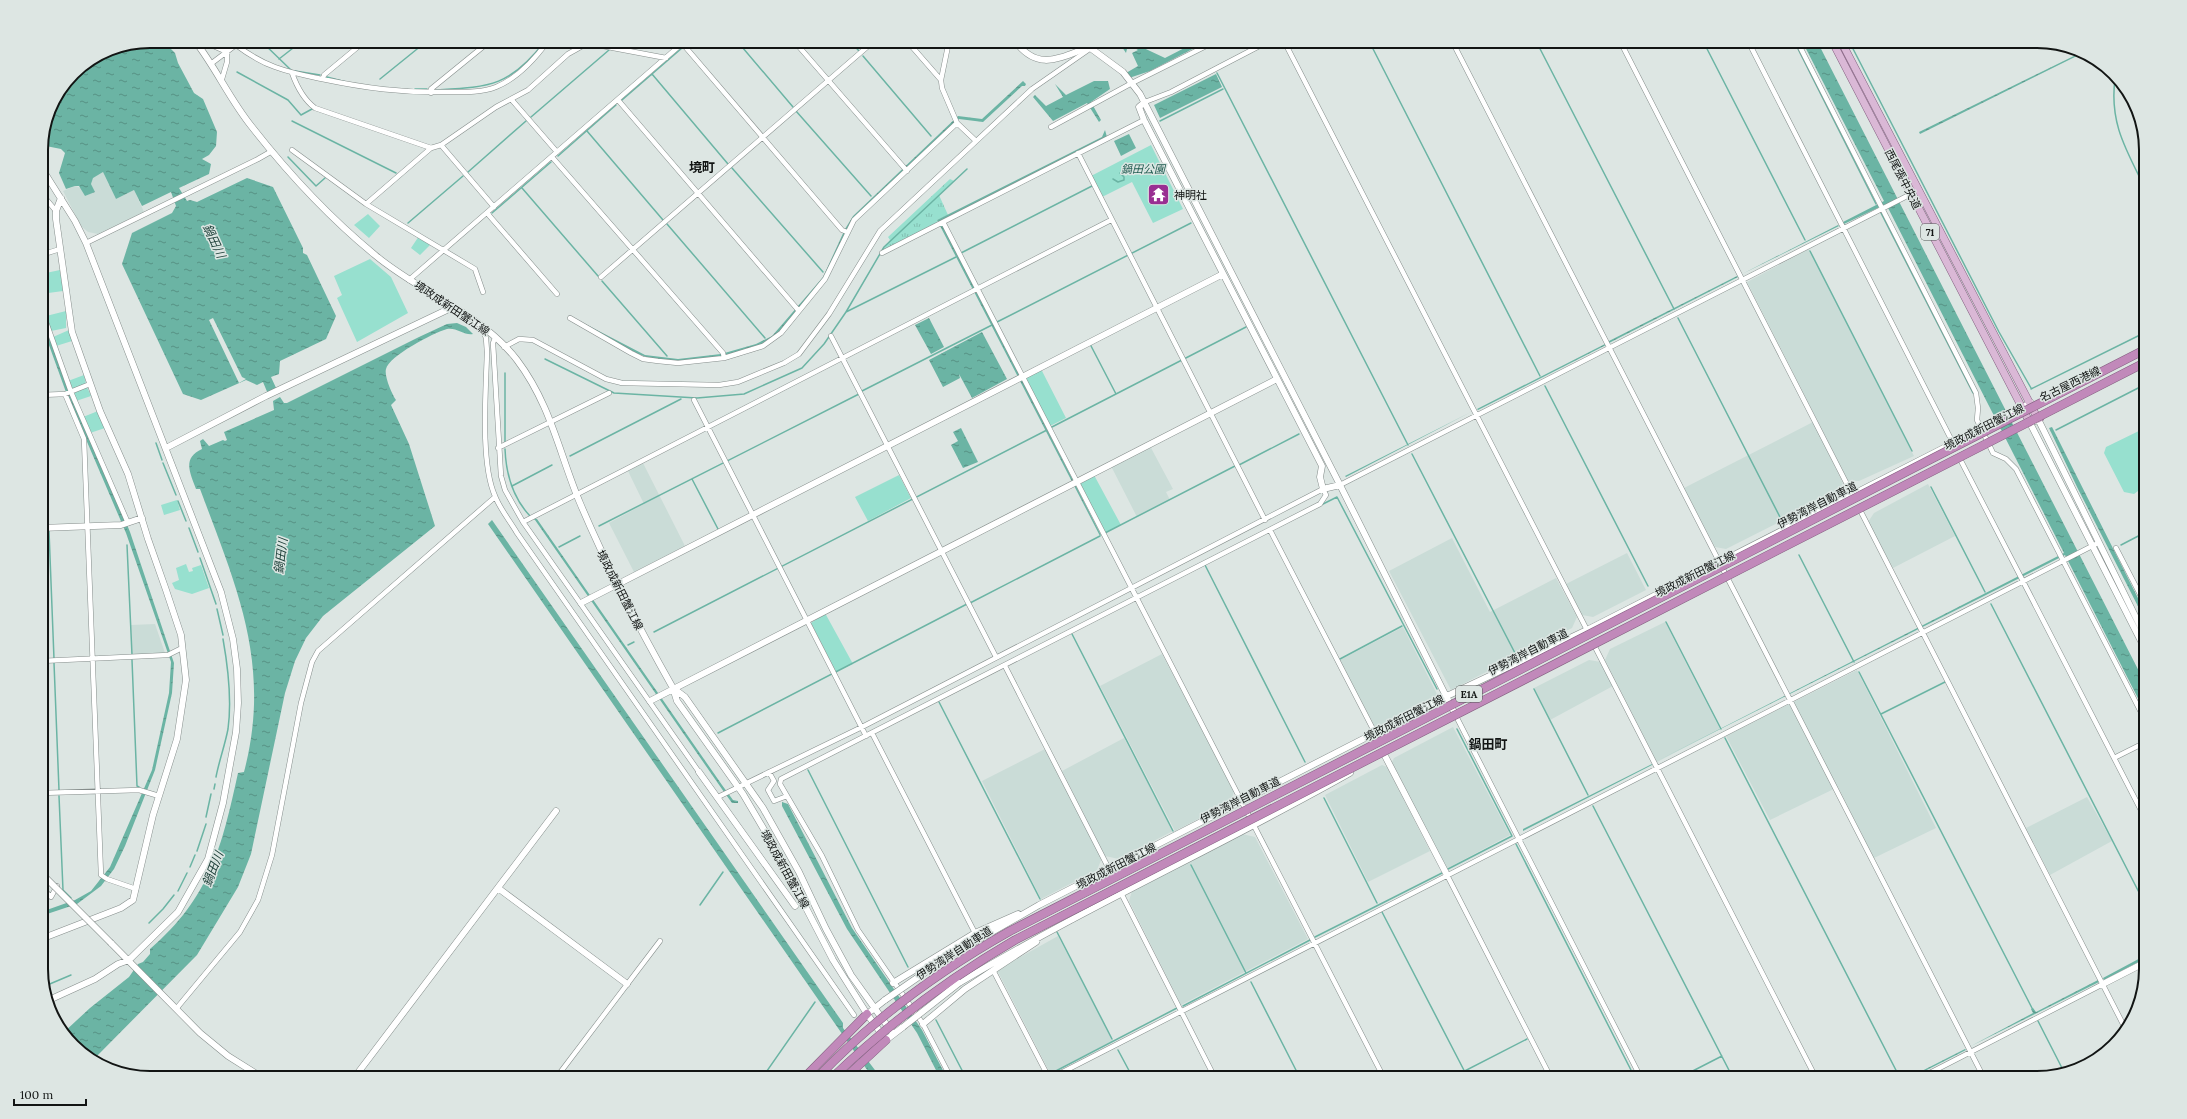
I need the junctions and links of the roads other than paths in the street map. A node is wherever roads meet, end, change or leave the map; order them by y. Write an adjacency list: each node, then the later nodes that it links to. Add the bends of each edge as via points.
1 (200, 48): 29 (street, 境政成新田蟹江線)
2 (218, 48): 27 (street)
3 (232, 48): 27 (street)
4 (240, 48): 30 (street, via 258,60)
5 (357, 48): 32 (street, via 324,75)
6 (481, 48): 36 (street, via 431,89)
7 (543, 48): 36 (street, via 508,82 484,90)
8 (580, 48): 37 (street, via 568,54 528,90)
9 (613, 48): 28 (street)
10 (677, 48): 28 (street)
11 (689, 48): 43 (street)
12 (800, 48): 33 (street)
13 (866, 48): 33 (street)
14 (913, 48): 34 (street)
15 (948, 48): 34 (street)
16 (1022, 48): 17 (street, via 1029,56 1043,61)
17 (1090, 48): 35 (street, via 1123,72); 44 (street, via 1032,89)
18 (1201, 48): 35 (street)
19 (1256, 48): 39 (street, via 1171,92)
20 (1288, 48): 108 (street)
21 (1456, 48): 90 (street)
22 (1624, 48): 76 (street)
23 (1752, 48): 66 (street)
24 (1801, 48): 60 (street)
25 (1836, 48): 56 (main road, 西尾張中央道 / 71)
26 (1845, 48): 54 (main road, 西尾張中央道 / 71)
27 (227, 52): 29 (street); 31 (street)
28 (666, 58): 38 (street)
29 (212, 63): 31 (street, 境政成新田蟹江線)
30 (292, 73): 32 (street); 46 (street, via 300,92 315,108)
31 (222, 79): 48 (street, 境政成新田蟹江線, via 251,126)
32 (324, 79): 36 (street, via 384,90)
33 (827, 80): 43 (street); 52 (street)
34 (941, 80): 41 (street)
35 (1130, 82): 39 (street); 42 (street)
36 (431, 93)
37 (511, 100): 45 (street, via 496,107); 49 (street)
38 (618, 100): 49 (street); 55 (street)
39 (1145, 102): 40 (street, via 1139,107); 119 (street)
40 (1144, 120): 50 (street); 74 (street)
41 (957, 121): 44 (street); 52 (street)
42 (1051, 128)
43 (762, 137): 55 (street); 67 (street)
44 (976, 141): 89 (street, via 880,232 829,314 799,354 759,374 738,382 719,385 622,383 606,379 533,340 519,339)
45 (441, 145): 46 (street); 61 (street)
46 (431, 148): 59 (street)
47 (292, 150): 59 (street)
48 (272, 151): 68 (street); 77 (street, 境政成新田蟹江線, via 326,211 376,256)
49 (557, 152): 51 (street)
50 (1078, 153): 64 (street); 65 (street)
51 (552, 157): 61 (street); 71 (street)
52 (906, 170): 67 (street)
53 (48, 178): 57 (street)
54 (1918, 191): 56 (street); 105 (main road, 西尾張中央道 / 71)
55 (697, 194): 71 (street); 83 (street)
56 (1911, 194): 60 (street); 106 (main road, 西尾張中央道 / 71)
57 (61, 198): 62 (street); 68 (street)
58 (48, 201): 62 (street)
59 (366, 204): 70 (street)
60 (1882, 206): 66 (street); 136 (street, via 1976,393 1977,420 1993,453 2006,459 2016,469)
61 (494, 207): 63 (street)
62 (56, 211): 69 (street)
63 (487, 213): 70 (street); 80 (street)
64 (1111, 220): 78 (street); 81 (street)
65 (941, 223): 73 (street); 78 (street)
66 (1844, 229): 76 (street); 113 (street)
67 (845, 231): 83 (street, via 825,279)
68 (86, 243): 115 (street)
69 (60, 249): 72 (street); 99 (street, via 72,332)
70 (444, 250): 77 (street); 79 (street, via 475,269)
71 (632, 250): 75 (street); 93 (street)
72 (48, 253)
73 (882, 253)
74 (1223, 274): 81 (street); 98 (street)
75 (601, 277)
76 (1743, 279): 90 (street); 122 (street)
77 (409, 280): 82 (street, 境政成新田蟹江線)
78 (975, 289): 94 (street); 97 (street, via 995,323)
79 (483, 292)
80 (557, 294)
81 (1156, 307): 97 (street); 107 (street)
82 (453, 308): 85 (street, 境政成新田蟹江線); 115 (street, via 266,396)
83 (798, 309): 93 (street, via 781,333 763,346)
84 (570, 318): 93 (street, via 643,359 678,363)
85 (481, 326): 88 (street, 境政成新田蟹江線); 123 (street, via 486,338 486,452)
86 (48, 328): 100 (street)
87 (831, 336): 94 (street)
88 (495, 338): 89 (street, 境政成新田蟹江線); 116 (street, via 493,343)
89 (504, 346): 110 (street, 境政成新田蟹江線, via 537,389)
90 (1610, 347): 108 (street); 137 (street)
91 (2139, 351): 105 (main road, 名古屋西港線)
92 (2139, 352): 220 (highway, 伊勢湾岸自動車道 / E1A, bridge, via 1010,931 976,950 910,995 878,1020)
93 (723, 356)
94 (842, 358): 112 (street); 114 (street)
95 (2139, 367): 109 (main road, 名古屋西港線)
96 (2139, 367): 221 (highway, 伊勢湾岸自動車道 / E1A, bridge, via 1015,940 917,1004)
97 (1020, 377): 114 (street); 118 (street, via 1049,429)
98 (1277, 379): 107 (street); 120 (street, via 1322,466 1320,477)
99 (90, 384): 100 (street); 126 (street, via 128,474)
100 (70, 392): 102 (street); 129 (street)
101 (608, 393): 110 (street)
102 (64, 394): 103 (street); 130 (street, via 84,439)
103 (48, 395)
104 (694, 400): 112 (street)
105 (2031, 403): 106 (street, 境政成新田蟹江線); 109 (main road, 名古屋西港線 / 71)
106 (2022, 408): 111 (main road, 西尾張中央道 / 71); 113 (street, 境政成新田蟹江線, bridge)
107 (1210, 413): 118 (street); 127 (street)
108 (1476, 415): 119 (street); 148 (street)
109 (2038, 419): 111 (street, 境政成新田蟹江線); 133 (street)
110 (551, 422): 116 (street); 121 (street, 境政成新田蟹江線)
111 (2030, 423): 117 (street, 境政成新田蟹江線, bridge); 133 (street)
112 (708, 428): 121 (street); 125 (street)
113 (1953, 443): 122 (street, 境政成新田蟹江線)
114 (887, 446): 125 (street); 135 (street)
115 (166, 448): 199 (street, via 203,541 227,611 237,669 236,732 224,803 208,858 178,912)
116 (498, 448): 128 (street, via 505,490)
117 (1960, 459): 124 (street, 境政成新田蟹江線); 138 (street)
118 (1074, 482): 135 (street); 141 (street)
119 (1340, 485): 120 (street); 157 (street)
120 (1323, 489): 127 (street); 132 (street, via 1326,495 1320,504)
121 (576, 494): 128 (street); 140 (street, 境政成新田蟹江線)
122 (1852, 494): 137 (street, 境政成新田蟹江線)
123 (495, 496): 206 (street, via 318,651 312,662 301,703 272,855 258,900 240,932); 210 (street, via 518,533)
124 (1860, 510): 139 (street, 境政成新田蟹江線); 147 (street)
125 (753, 515): 140 (street); 145 (street)
126 (142, 518): 129 (street); 151 (street, via 179,629)
127 (1265, 520): 141 (street)
128 (523, 522): 144 (street)
129 (125, 524): 130 (street)
130 (87, 526): 131 (street); 153 (street)
131 (48, 528)
132 (1270, 530): 143 (street); 164 (street)
133 (2095, 545): 136 (street); 146 (street); 149 (street)
134 (2116, 548): 142 (street)
135 (942, 551): 145 (street); 152 (street)
136 (2062, 558): 138 (street); 160 (street)
137 (1718, 561): 139 (street); 148 (street, 境政成新田蟹江線)
138 (2022, 578): 147 (street); 168 (street)
139 (1728, 580): 150 (street, 境政成新田蟹江線); 158 (street)
140 (617, 584): 144 (street); 156 (street, 境政成新田蟹江線)
141 (1132, 589): 143 (street); 152 (street)
142 (2139, 592)
143 (1137, 597): 155 (street); 179 (street)
144 (584, 602): 159 (street)
145 (807, 620): 156 (street); 162 (street)
146 (2139, 625)
147 (1921, 629): 158 (street); 204 (street)
148 (1587, 630): 157 (street, 境政成新田蟹江線)
149 (2139, 636)
150 (1594, 645): 161 (street, 境政成新田蟹江線); 169 (street)
151 (182, 648): 153 (street, via 170,654); 176 (street, via 186,680 184,706 177,739)
152 (996, 657): 162 (street)
153 (92, 659): 154 (street); 174 (street)
154 (48, 661)
155 (1005, 666): 163 (street); 184 (street)
156 (673, 688): 159 (street); 172 (street, 境政成新田蟹江線, via 685,697); 173 (street, 境政成新田蟹江線, via 677,702)
157 (1446, 696): 161 (street); 164 (street, 境政成新田蟹江線)
158 (1788, 696): 169 (street); 215 (street)
159 (650, 701): 170 (street)
160 (2139, 708)
161 (1456, 716): 167 (street, 境政成新田蟹江線); 183 (street)
162 (862, 727): 165 (street); 171 (street)
163 (872, 733): 165 (street); 195 (street)
164 (1375, 733): 179 (street, 境政成新田蟹江線)
165 (866, 736): 178 (street, via 781,779 780,784)
166 (2139, 746): 168 (street)
167 (1384, 754): 182 (street, 境政成新田蟹江線); 185 (street)
168 (2114, 758): 180 (street)
169 (1657, 768): 183 (street); 230 (street)
170 (699, 772): 177 (street)
171 (769, 772): 172 (street); 178 (street, via 774,780 768,790 770,796 774,801)
172 (746, 783): 173 (street); 207 (street, 境政成新田蟹江線, via 778,832 826,929 851,975)
173 (738, 787): 177 (street); 209 (street, 境政成新田蟹江線, via 776,850 833,960)
174 (98, 791): 175 (street); 176 (street, via 142,790); 189 (street, via 104,878)
175 (48, 794)
176 (159, 796): 189 (street)
177 (720, 796): 192 (street)
178 (787, 796): 202 (street, via 822,856 858,930)
179 (1242, 802): 182 (street); 184 (street, 境政成新田蟹江線)
180 (2139, 806)
181 (556, 811): 188 (street)
182 (1254, 826): 190 (street, 境政成新田蟹江線); 198 (street)
183 (1518, 838): 185 (street); 229 (street)
184 (1109, 869): 193 (street, 境政成新田蟹江線)
185 (1447, 875): 198 (street); 228 (street)
186 (48, 877): 191 (street, via 58,886 51,897)
187 (48, 880): 199 (street, bridge)
188 (498, 888): 203 (street); 217 (street)
189 (136, 889): 196 (street, via 133,900 128,905)
190 (1121, 893): 194 (street, 境政成新田蟹江線); 208 (street)
191 (48, 894)
192 (795, 906)
193 (1039, 906): 195 (street); 207 (street, 境政成新田蟹江線, bridge, via 943,960)
194 (1051, 929): 201 (street, via 1023,952); 213 (street, 境政成新田蟹江線, bridge, via 959,983)
195 (975, 933): 202 (street)
196 (48, 936)
197 (660, 941): 203 (street)
198 (1315, 943): 208 (street); 227 (street)
199 (129, 960): 205 (street); 206 (street)
200 (2139, 966): 204 (street)
201 (993, 970): 211 (street, via 965,989); 224 (street)
202 (893, 983): 211 (street)
203 (627, 984): 218 (street)
204 (2103, 984): 212 (street); 215 (street)
205 (52, 999)
206 (176, 1009): 216 (street, via 228,1056)
207 (874, 1009): 209 (street, 境政成新田蟹江線); 213 (street, 境政成新田蟹江線)
208 (1181, 1011): 225 (street); 226 (street)
209 (867, 1014): 214 (street, 境政成新田蟹江線); 219 (highway)
210 (854, 1016)
211 (923, 1024): 223 (street)
212 (2123, 1024)
213 (894, 1034): 214 (street, 境政成新田蟹江線)
214 (886, 1040): 222 (highway)
215 (1970, 1052): 231 (street); 232 (street)
216 (252, 1071)
217 (359, 1071)
218 (561, 1071)
219 (811, 1071)
220 (824, 1071)
221 (840, 1071)
222 (852, 1071)
223 (947, 1071)
224 (1046, 1071)
225 (1064, 1071)
226 (1212, 1071)
227 (1380, 1071)
228 (1547, 1071)
229 (1637, 1071)
230 (1812, 1071)
231 (1933, 1071)
232 (1980, 1071)

